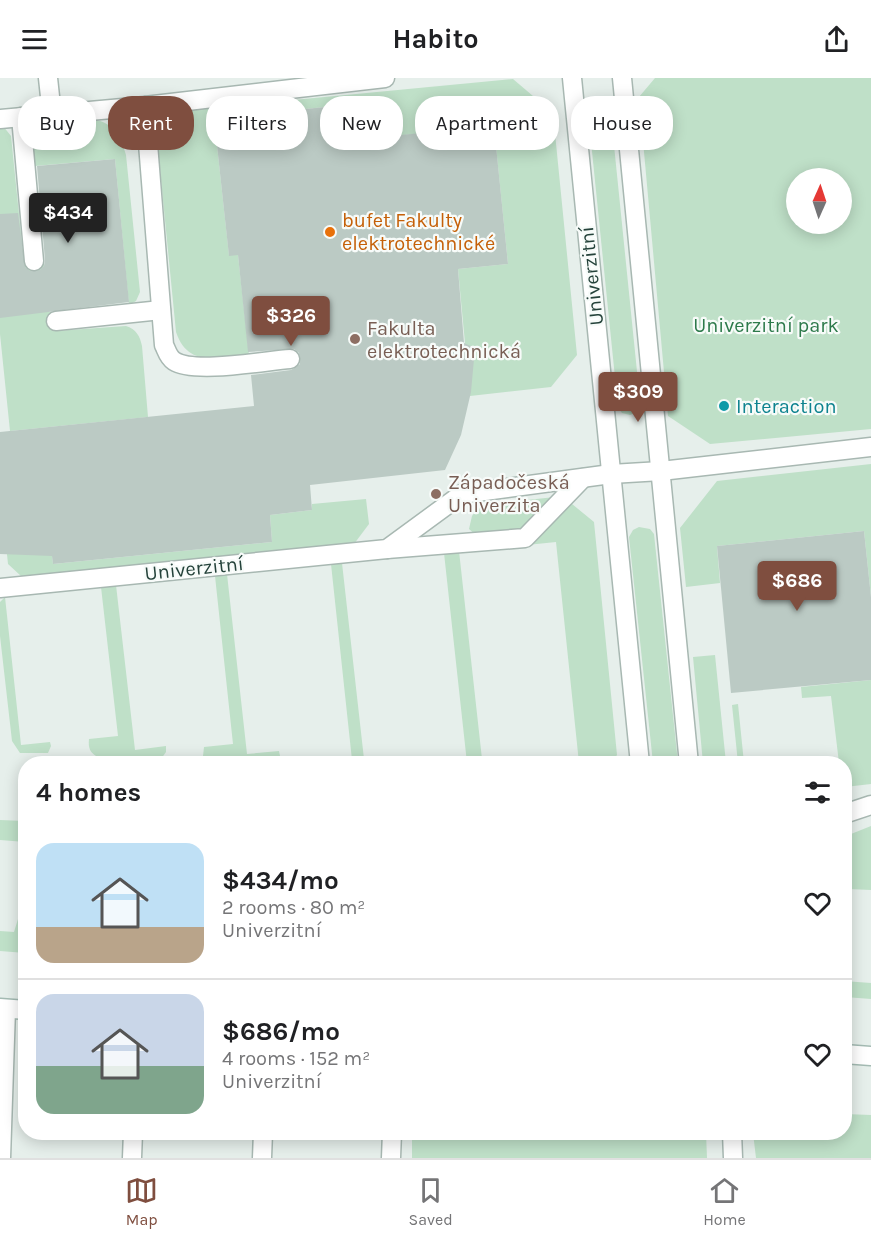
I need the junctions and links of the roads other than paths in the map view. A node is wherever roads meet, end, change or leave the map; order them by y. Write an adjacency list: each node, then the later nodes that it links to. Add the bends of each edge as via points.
1 (48, 78): 5 (street)
2 (385, 78): 6 (street)
3 (572, 78): 17 (street, Univerzitní)
4 (622, 78): 16 (street)
5 (50, 96)
6 (194, 100)
7 (18, 117): 8 (street)
8 (0, 119)
9 (24, 150): 11 (street)
10 (149, 150): 12 (street)
11 (34, 261)
12 (161, 310): 13 (street); 14 (street, via 164,345 170,358 180,364 198,368)
13 (56, 321)
14 (290, 359)
15 (871, 447): 16 (street)
16 (661, 471): 17 (street); 22 (street)
17 (611, 474): 18 (street); 21 (street, Univerzitní)
18 (586, 477): 19 (street, via 462,494); 19 (street, Univerzitní, via 525,538)
19 (387, 549): 20 (street, Univerzitní)
20 (0, 588)
21 (639, 756)
22 (689, 756)
23 (871, 805): 24 (street)
24 (852, 811)
25 (3, 1008): 26 (street); 33 (street)
26 (18, 1009)
27 (852, 1055): 28 (street)
28 (871, 1056)
29 (133, 1140): 34 (street)
30 (262, 1140): 35 (street)
31 (392, 1140): 36 (street)
32 (732, 1140): 37 (street)
33 (1, 1158)
34 (132, 1158)
35 (261, 1158)
36 (391, 1158)
37 (733, 1158)

